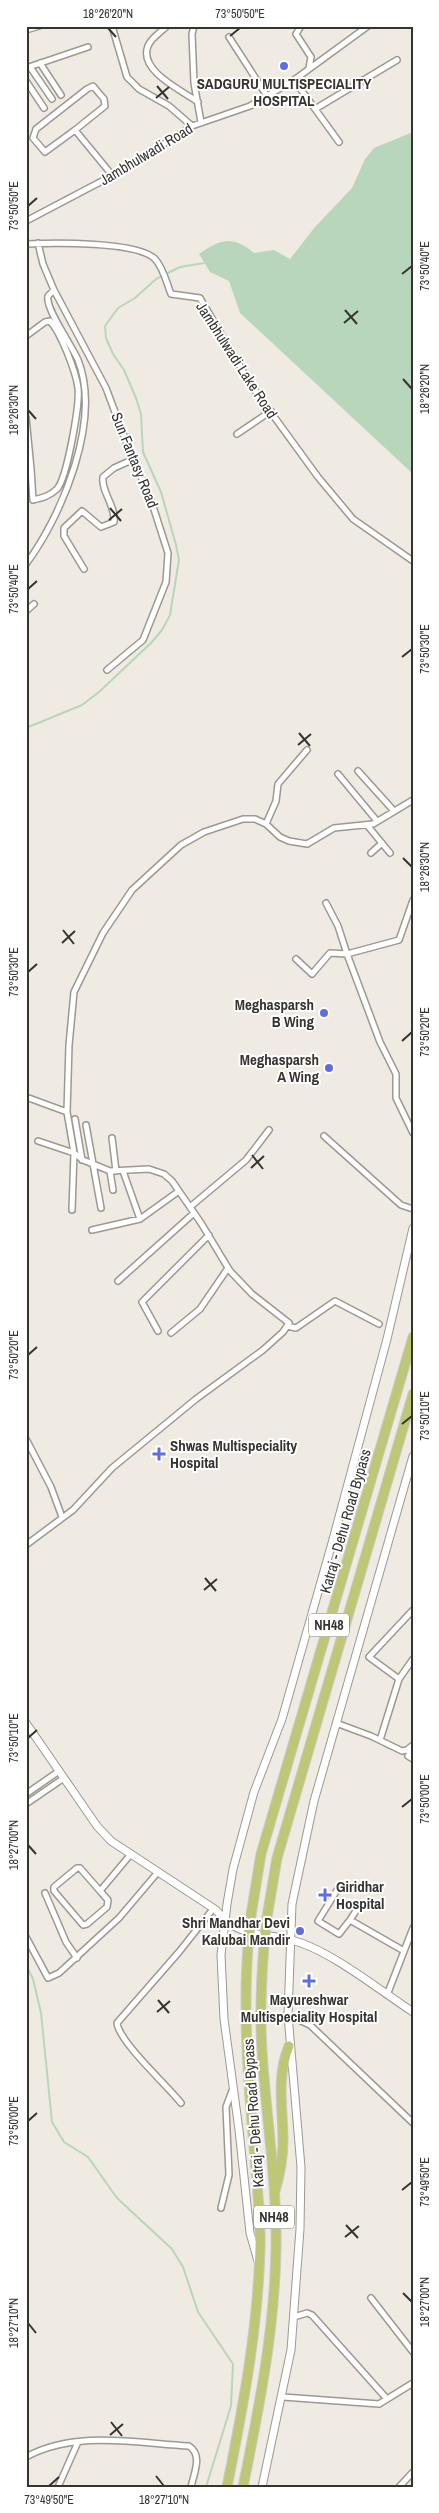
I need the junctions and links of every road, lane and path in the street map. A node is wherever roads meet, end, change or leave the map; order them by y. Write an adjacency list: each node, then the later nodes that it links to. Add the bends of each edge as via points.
1 (39, 26): 7 (street)
2 (112, 26): 23 (street, via 127,77)
3 (167, 26): 19 (street, via 148,46 150,63 161,79)
4 (194, 26): 19 (street)
5 (301, 26): 13 (street, via 296,34 311,56)
6 (368, 26): 13 (street, Jambhulwadi Road)
7 (26, 30)
8 (229, 37): 17 (street)
9 (88, 48): 11 (street)
10 (397, 60): 21 (street)
11 (40, 63): 12 (street); 16 (street)
12 (28, 68): 18 (street)
13 (310, 68): 14 (street, Jambhulwadi Road)
14 (294, 80): 17 (street, Jambhulwadi Road); 21 (street)
15 (26, 81): 20 (street)
16 (61, 94)
17 (267, 96): 22 (street, Jambhulwadi Road, via 243,110)
18 (52, 99)
19 (198, 102): 22 (street)
20 (44, 108)
21 (315, 109): 25 (street)
22 (201, 122): 23 (street, Jambhulwadi Road)
23 (192, 126): 26 (street, Jambhulwadi Road)
24 (74, 130): 24 (street, via 45,152 33,138 36,129 93,86 104,99 105,106); 26 (street)
25 (339, 142)
26 (112, 176): 27 (street, Jambhulwadi Road)
27 (26, 221)
28 (38, 243): 29 (street, Jambhulwadi Lake Road); 30 (street, Sun Fantasy Road); 32 (street, Jambhulwadi Lake Road, via 108,246 143,251 156,259 171,294 200,298 251,385)
29 (26, 244)
30 (54, 290): 35 (street, Sun Fantasy Road, via 106,388); 38 (street, via 48,296 48,305 83,373 87,391 85,411 77,455 63,502 51,528)
31 (26, 336): 36 (street, via 50,321 70,360 78,389 76,423 58,487 46,497 33,500)
32 (271, 411): 34 (street); 37 (street, Jambhulwadi Lake Road, via 353,519)
33 (26, 420): 36 (street)
34 (237, 434)
35 (134, 459): 39 (street, via 103,477 102,482 115,512 114,522 101,527 82,511 64,528 64,536); 42 (street, Sun Fantasy Road, via 162,527 168,553 166,582 143,640)
36 (29, 471)
37 (413, 561)
38 (26, 564)
39 (84, 569)
40 (34, 604): 41 (street)
41 (26, 611)
42 (107, 670)
43 (307, 750): 49 (street, via 278,784 276,801)
44 (358, 771): 47 (street)
45 (338, 774): 48 (street)
46 (413, 800): 47 (street)
47 (394, 811): 48 (street)
48 (377, 821): 50 (street)
49 (266, 824): 50 (street, via 289,841 307,844 334,828); 59 (street, via 255,819 243,819 204,832 172,851 132,890 103,933 74,992)
50 (367, 825): 51 (street)
51 (382, 843): 52 (street); 53 (street)
52 (371, 853)
53 (390, 853)
54 (413, 900): 56 (street, via 399,940)
55 (326, 903): 56 (street)
56 (347, 954): 57 (street, via 330,953 312,974); 63 (street, via 380,1042 396,1074 396,1098)
57 (296, 959)
58 (26, 1098): 59 (street)
59 (67, 1112): 67 (street)
60 (75, 1119): 68 (street)
61 (86, 1125): 69 (street)
62 (269, 1130): 74 (street, via 246,1160)
63 (413, 1133)
64 (324, 1136): 76 (street, via 401,1205)
65 (112, 1138): 70 (street)
66 (38, 1141): 67 (street)
67 (74, 1153): 68 (street); 77 (street)
68 (82, 1160): 69 (street)
69 (93, 1165): 70 (street); 75 (street)
70 (113, 1171): 71 (street); 72 (street)
71 (123, 1172): 73 (street, via 156,1170); 79 (street)
72 (113, 1190)
73 (179, 1191): 74 (street); 79 (street)
74 (190, 1207): 78 (street)
75 (102, 1208)
76 (413, 1209)
77 (72, 1210)
78 (194, 1213): 82 (street); 84 (street)
79 (140, 1218): 81 (street)
80 (413, 1228): 116 (street, via 387,1339 282,1720 254,1792 233,1870)
81 (92, 1230)
82 (209, 1234): 83 (street); 87 (street, via 142,1302)
83 (228, 1268): 86 (street, via 252,1294 289,1323); 88 (street, via 200,1309)
84 (118, 1281)
85 (379, 1324): 86 (street, via 335,1301 296,1328)
86 (287, 1326): 93 (street, via 263,1350 196,1399 112,1468 73,1510)
87 (158, 1331)
88 (171, 1333)
89 (413, 1337): 131 (highway, Katraj - Dehu Road Bypass / NH48, bridge, via 262,1854 251,1915 244,1994)
90 (413, 1394): 129 (highway, Katraj - Dehu Road Bypass / NH48, bridge, via 277,1858 267,1917 260,1995)
91 (26, 1439): 93 (street, via 51,1487)
92 (413, 1456): 99 (street)
93 (62, 1517): 94 (street)
94 (26, 1545)
95 (413, 1610): 97 (street, via 369,1657)
96 (413, 1659): 97 (street)
97 (399, 1679): 100 (street)
98 (26, 1723): 104 (street)
99 (336, 1723): 100 (street); 119 (street, via 314,1801 294,1896)
100 (380, 1740): 101 (street, via 402,1751)
101 (413, 1744)
102 (413, 1749): 103 (street, via 408,1756)
103 (413, 1759)
104 (59, 1771): 105 (street); 106 (street)
105 (64, 1778): 107 (street); 108 (street, via 104,1836)
106 (26, 1794)
107 (26, 1804)
108 (131, 1854): 109 (street); 111 (street)
109 (158, 1872): 114 (street); 121 (street, via 119,1918)
110 (339, 1887): 115 (street, via 318,1921 340,1934)
111 (100, 1891): 111 (street, via 109,1903 83,1925 54,1887 80,1868)
112 (45, 1893): 121 (street, via 66,1942)
113 (361, 1903): 115 (street)
114 (213, 1909): 116 (street); 127 (street, via 117,2023 127,2042)
115 (350, 1920): 120 (street)
116 (226, 1923): 119 (street, via 245,1932); 126 (street, via 221,1985)
117 (413, 1928): 120 (street)
118 (26, 1937): 121 (street, via 48,1978)
119 (290, 1939): 122 (street, via 311,1946); 124 (street)
120 (404, 1951): 122 (street)
121 (77, 1958)
122 (387, 1995): 123 (street)
123 (413, 2012)
124 (288, 2015): 125 (street); 128 (street, via 310,2025)
125 (289, 2046): 129 (highway, via 280,2090 281,2168); 133 (street, via 301,2167)
126 (233, 2090): 130 (street, via 226,2107 229,2175); 131 (street, via 250,2233)
127 (181, 2103)
128 (413, 2123)
129 (273, 2199): 144 (highway, Katraj - Dehu Road Bypass / NH48, via 276,2246 273,2310 262,2390)
130 (221, 2208)
131 (259, 2265): 143 (highway, Katraj - Dehu Road Bypass / NH48, via 247,2388)
132 (371, 2298): 134 (street)
133 (294, 2317): 136 (street); 137 (street, via 307,2313 312,2316)
134 (413, 2352)
135 (413, 2383): 137 (street)
136 (283, 2397): 137 (street, via 379,2404); 145 (street)
137 (387, 2400)
138 (78, 2442): 139 (street, via 43,2448); 141 (street); 142 (street, via 106,2439 189,2446 196,2452 197,2459)
139 (26, 2457)
140 (413, 2472): 146 (street)
141 (58, 2487)
142 (191, 2487)
143 (227, 2487)
144 (243, 2487)
145 (262, 2487)
146 (399, 2487)

